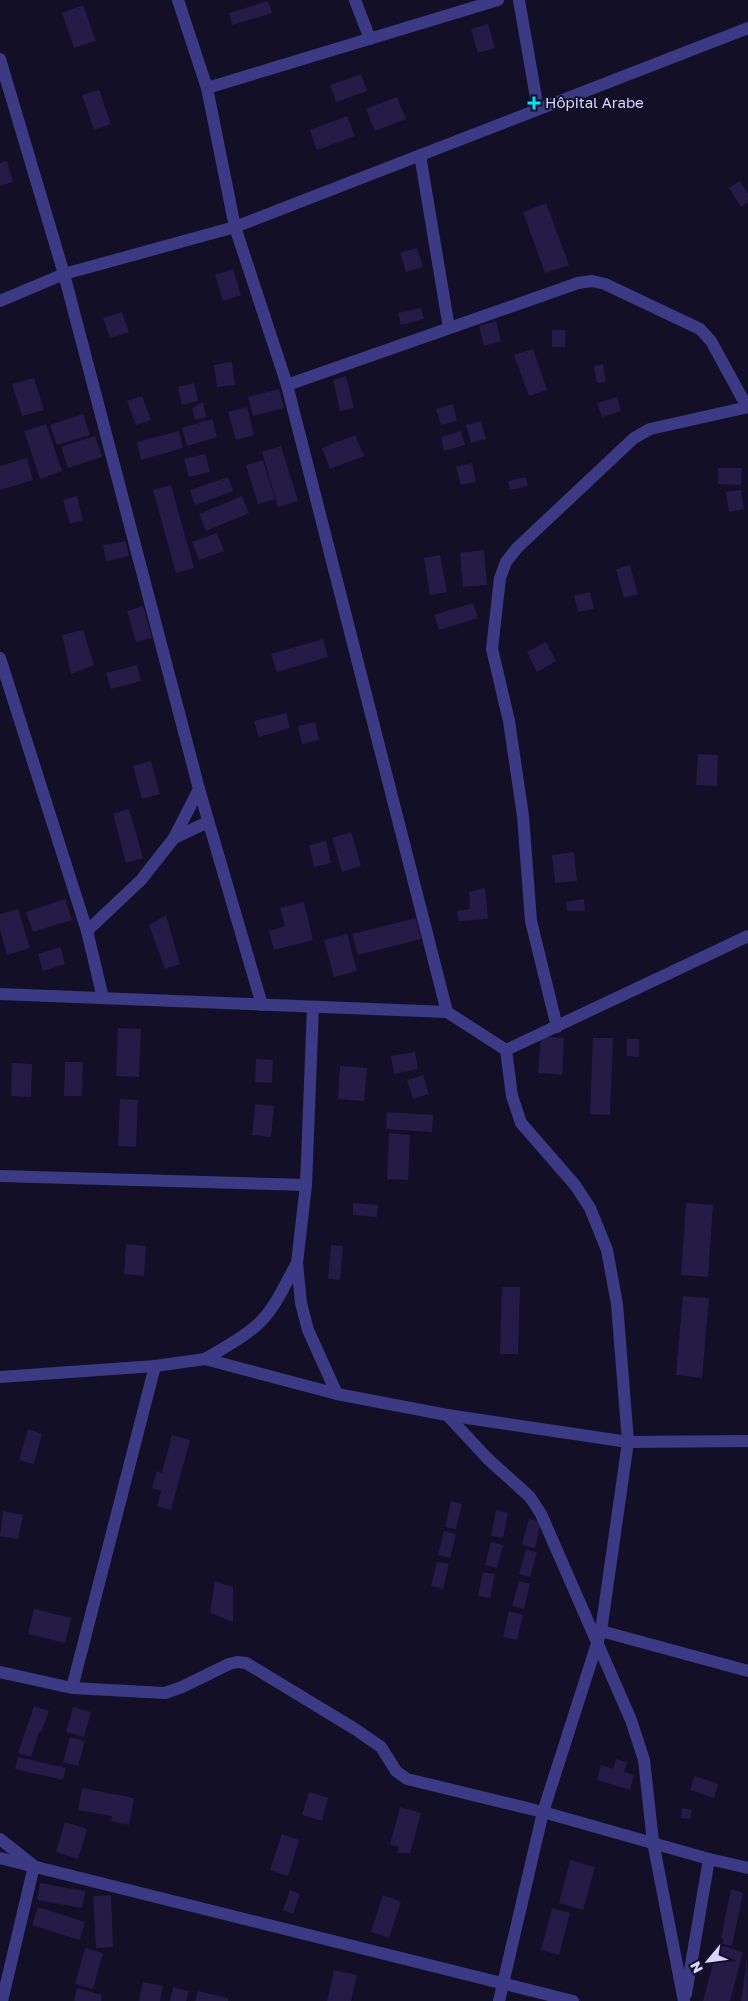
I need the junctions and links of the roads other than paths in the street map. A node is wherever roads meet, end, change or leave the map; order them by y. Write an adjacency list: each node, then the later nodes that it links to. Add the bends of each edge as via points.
1 (178, 0): 8 (street)
2 (355, 0): 6 (street)
3 (498, 0): 6 (street)
4 (519, 0): 9 (street)
5 (748, 28): 9 (street)
6 (370, 39): 8 (street)
7 (0, 59): 12 (street)
8 (207, 88): 11 (street)
9 (538, 109): 10 (street)
10 (420, 155): 11 (street); 14 (street)
11 (236, 227): 12 (street); 15 (street)
12 (64, 274): 13 (street); 18 (street)
13 (0, 300)
14 (449, 328): 15 (street); 16 (street, via 578,283 592,281 605,284 700,329 711,341)
15 (287, 385): 27 (street)
16 (748, 407): 28 (street, via 650,429 634,438 516,548 500,578 492,649 509,721 523,816 530,921)
17 (0, 658): 21 (street)
18 (199, 789): 19 (street); 20 (street)
19 (208, 822): 20 (street); 25 (street)
20 (174, 838): 21 (street, via 141,880)
21 (87, 931): 24 (street)
22 (748, 936): 28 (street)
23 (0, 994): 24 (street)
24 (103, 998): 25 (street)
25 (262, 1005): 26 (street)
26 (313, 1007): 27 (street); 31 (street)
27 (447, 1012): 29 (street)
28 (557, 1027): 29 (street)
29 (506, 1050): 39 (street, via 512,1096 521,1123 575,1185 590,1208 606,1250 617,1304)
30 (0, 1176): 31 (street)
31 (306, 1185): 32 (street)
32 (297, 1263): 33 (street, via 272,1307 258,1324 240,1339); 36 (street, via 301,1303 308,1330)
33 (205, 1359): 34 (street); 36 (street)
34 (155, 1366): 35 (street); 44 (street)
35 (0, 1377)
36 (337, 1394): 37 (street)
37 (447, 1415): 39 (street); 41 (street, via 534,1503)
38 (748, 1441): 39 (street)
39 (628, 1442): 40 (street)
40 (601, 1631): 41 (street); 42 (street)
41 (597, 1644): 45 (street); 47 (street, via 631,1720 644,1760)
42 (748, 1671)
43 (0, 1672): 44 (street)
44 (72, 1688): 45 (street, via 165,1693 229,1664 246,1663 355,1729 380,1747 396,1771 407,1778)
45 (543, 1812): 47 (street); 52 (street)
46 (0, 1839): 50 (street)
47 (653, 1842): 49 (street); 56 (street)
48 (0, 1858): 50 (street)
49 (709, 1859): 51 (street); 56 (street)
50 (34, 1866): 52 (street); 53 (street)
51 (748, 1868)
52 (503, 1984): 54 (street); 55 (street)
53 (2, 2001)
54 (499, 2001)
55 (573, 2001)
56 (685, 2001)

